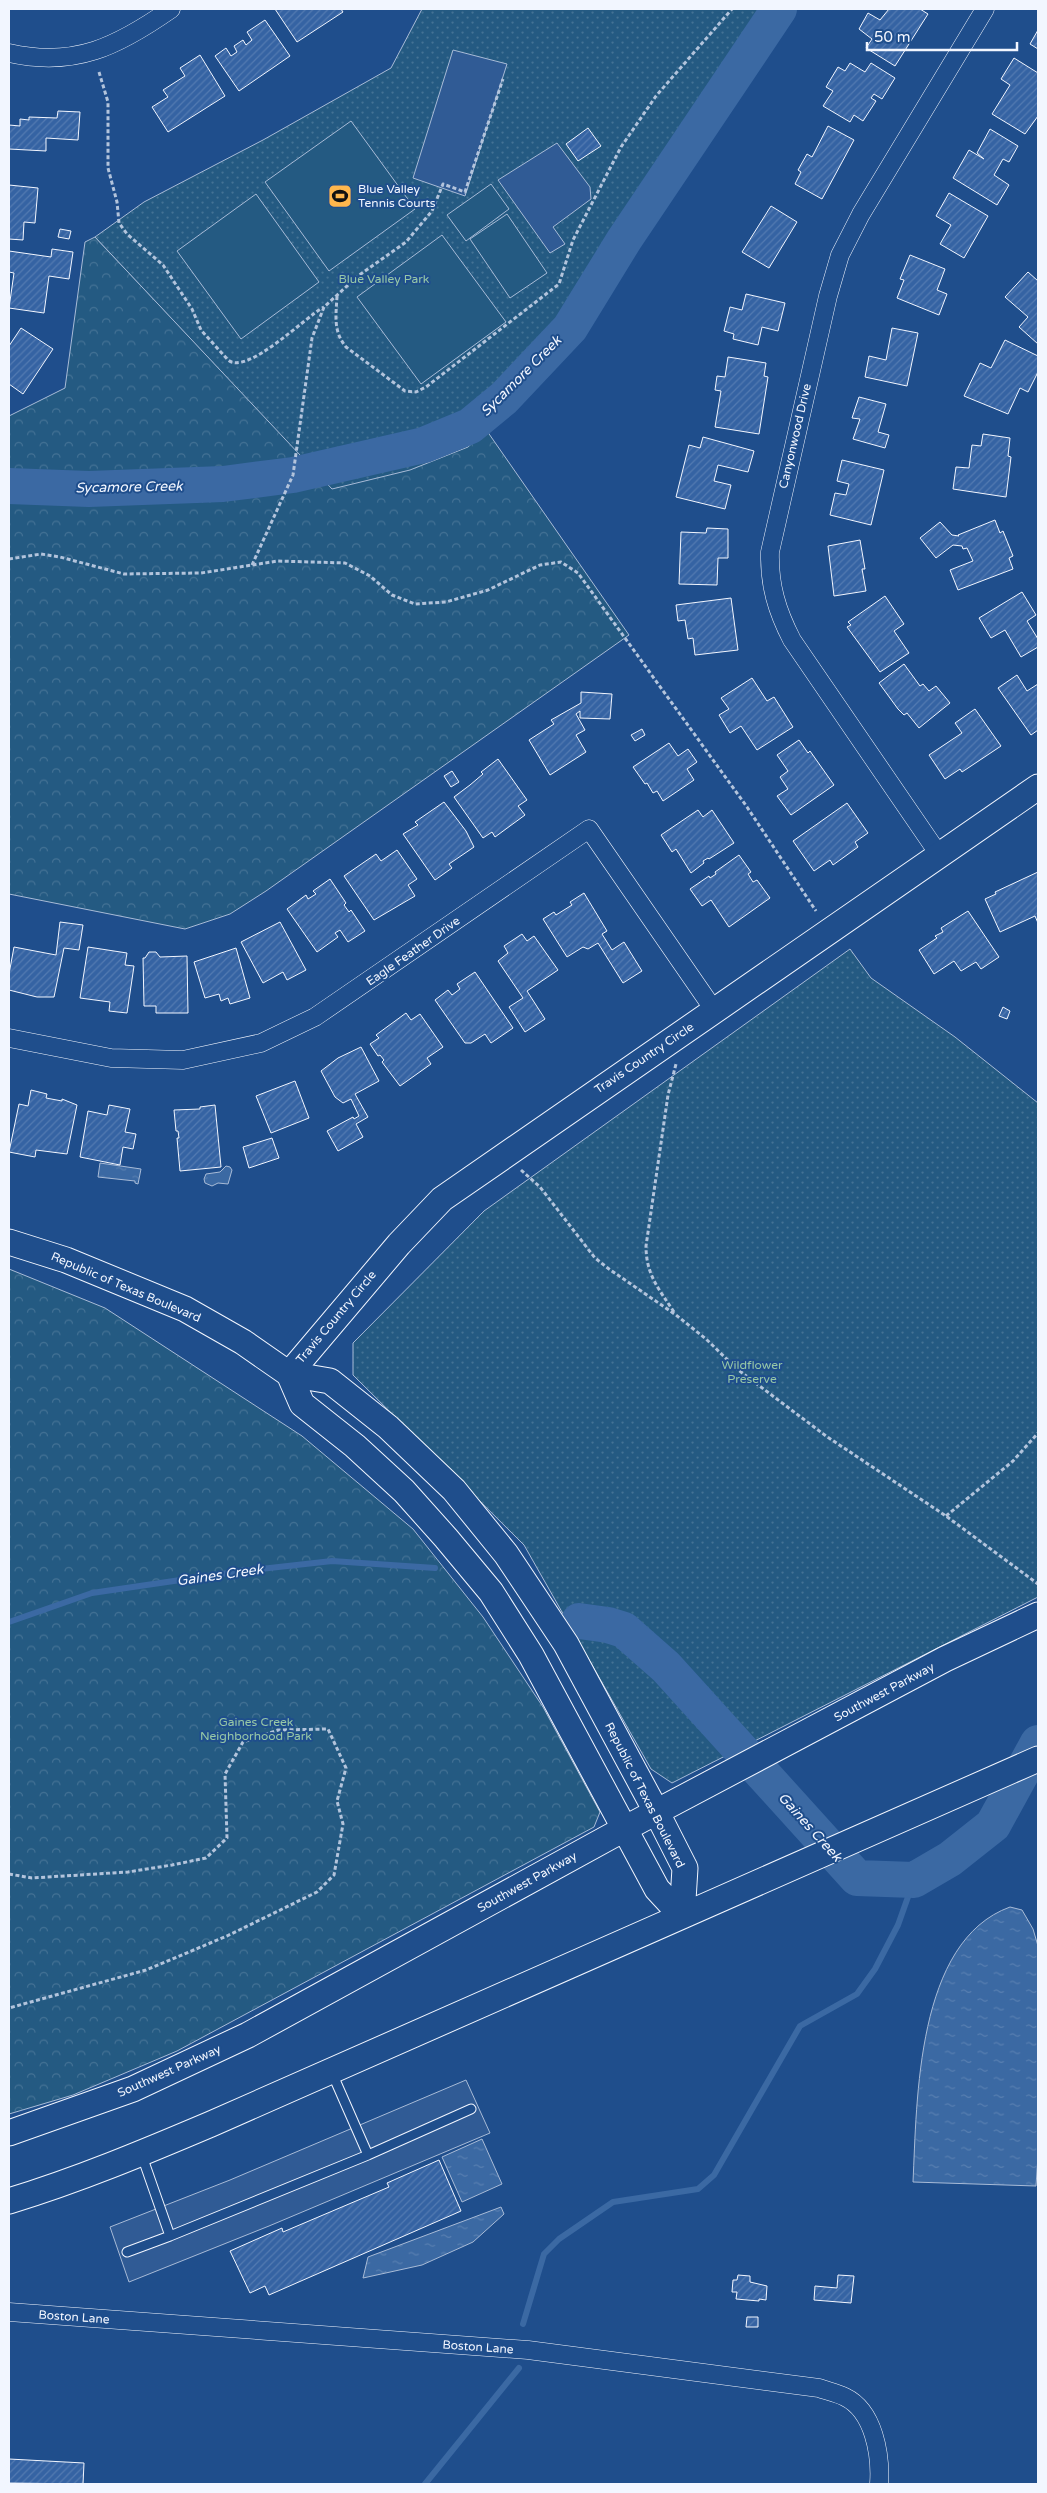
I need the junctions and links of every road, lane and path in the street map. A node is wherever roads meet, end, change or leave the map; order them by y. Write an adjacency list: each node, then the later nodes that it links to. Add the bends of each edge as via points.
1 (172, 9): 4 (street, via 138,32 93,52 45,59)
2 (732, 9): 7 (path, via 656,96 621,147 573,240 559,284 426,387 416,392 405,391 346,347 335,325)
3 (985, 9): 12 (street, Canyonwood Drive, via 861,214 840,255 770,552 773,595 779,616 792,640)
4 (9, 53)
5 (99, 72): 8 (path, via 108,102 108,168 119,223 162,264 192,309 201,330 228,360 239,363 254,357)
6 (503, 79): 7 (path, via 465,192 443,184 432,211 406,242 358,276)
7 (337, 296): 8 (path)
8 (324, 307): 10 (path, via 312,338 293,475)
9 (9, 559): 10 (path, via 50,555 124,574 201,573)
10 (252, 565): 13 (path, via 278,561 345,563 370,576 392,595 415,604 446,602 488,590 540,565 561,562 578,573 748,807)
11 (1038, 787): 12 (street, Travis Country Circle)
12 (940, 856): 14 (street, Travis Country Circle)
13 (816, 911)
14 (714, 1010): 15 (street, Travis Country Circle); 16 (street, Eagle Feather Drive, via 589,829 315,1017 261,1043 183,1060 112,1058)
15 (685, 1030): 17 (street, Travis Country Circle); 19 (path, via 668,1095 646,1246 646,1262 653,1281)
16 (9, 1038)
17 (503, 1155): 19 (path, via 540,1187 595,1258); 20 (street, Travis Country Circle, via 442,1199 399,1244)
18 (9, 1242): 20 (street, Republic of Texas Boulevard, via 66,1260 185,1309 243,1342)
19 (676, 1315): 22 (path, via 737,1369 826,1436)
20 (289, 1374): 26 (street, Republic of Texas Boulevard, via 330,1381 388,1428 454,1490 506,1554 566,1644); 27 (street, via 302,1404 404,1491 491,1592 531,1655)
21 (1038, 1433): 22 (path, via 1013,1461)
22 (946, 1516): 23 (path)
23 (1038, 1584)
24 (1038, 1615): 26 (street, Southwest Parkway, via 944,1659)
25 (1038, 1758): 29 (street)
26 (657, 1813): 27 (street, Southwest Parkway); 29 (street, Republic of Texas Boulevard, via 685,1868)
27 (624, 1829): 29 (street, via 657,1890); 33 (street, Southwest Parkway, via 248,2035 133,2089)
28 (9, 1874): 30 (path, via 32,1878 128,1872 206,1858 227,1838 225,1774 243,1742 278,1730 328,1729 346,1768 337,1801 343,1824 334,1875 317,1892 227,1936 146,1970)
29 (682, 1916): 31 (street)
30 (9, 2008)
31 (331, 2071): 34 (street); 35 (lane)
32 (471, 2109): 35 (lane)
33 (9, 2133)
34 (142, 2153): 36 (street); 37 (lane)
35 (368, 2155): 37 (lane)
36 (9, 2200)
37 (170, 2236): 38 (lane)
38 (127, 2252)
39 (9, 2312): 40 (street, Boston Lane, via 528,2350 819,2388 846,2398 863,2412 876,2443)
40 (879, 2484)

